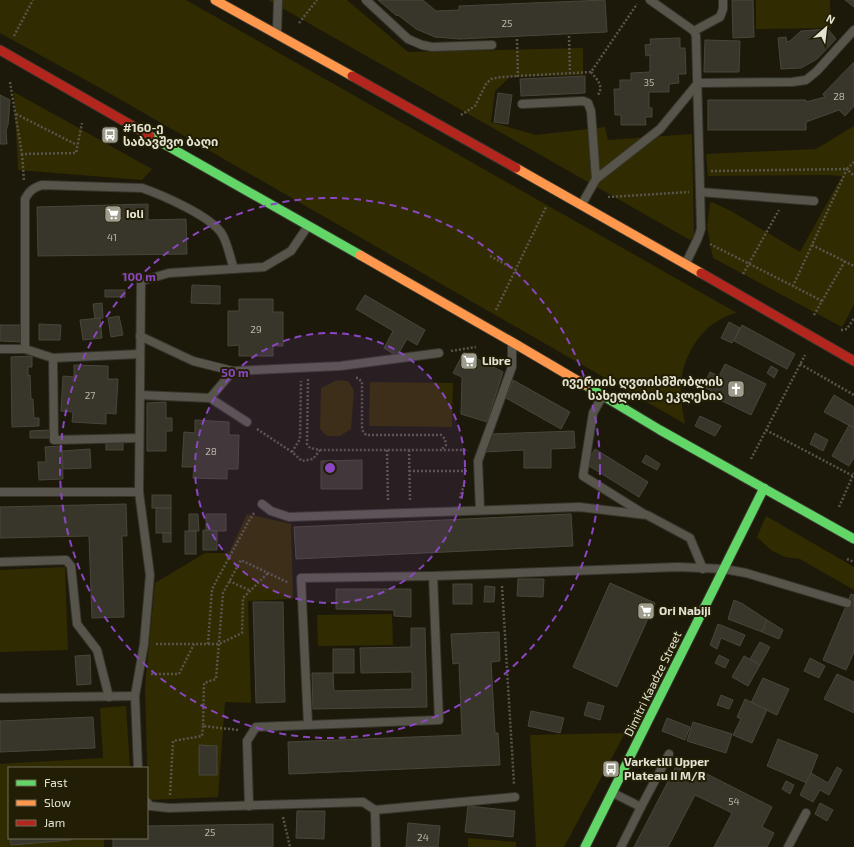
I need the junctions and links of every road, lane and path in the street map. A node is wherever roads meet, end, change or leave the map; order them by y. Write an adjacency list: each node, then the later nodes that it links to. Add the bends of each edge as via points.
1 (33, 0): 15 (path)
2 (215, 0): 12 (main road)
3 (278, 0): 12 (lane)
4 (317, 0): 9 (path)
5 (366, 0): 16 (lane, via 408,39 422,46)
6 (640, 0): 18 (path)
7 (650, 0): 11 (lane)
8 (723, 0): 11 (lane, via 720,17)
9 (299, 23)
10 (854, 30): 22 (lane, via 806,80)
11 (694, 32): 22 (lane)
12 (277, 34): 41 (main road)
13 (569, 36): 19 (path)
14 (518, 39): 20 (path)
15 (12, 40)
16 (492, 45)
17 (0, 50): 42 (main road)
18 (591, 72): 19 (path); 23 (path, via 600,83 601,89)
19 (570, 73): 20 (path)
20 (518, 76): 26 (path, via 491,79 475,106)
21 (10, 82): 25 (path)
22 (698, 83): 32 (lane); 34 (lane, via 660,129)
23 (588, 103): 24 (lane, via 583,101); 34 (lane, via 591,111)
24 (522, 104)
25 (16, 114): 28 (path); 29 (path)
26 (461, 115)
27 (82, 123): 28 (path)
28 (77, 146): 29 (path, via 76,153)
29 (22, 154): 37 (path)
30 (854, 162): 31 (path)
31 (847, 170): 32 (path); 33 (path); 44 (path)
32 (699, 171): 35 (lane)
33 (854, 176)
34 (596, 179): 41 (lane)
35 (700, 192): 36 (path); 38 (lane); 43 (lane, via 701,229)
36 (605, 197)
37 (25, 199): 50 (lane, via 34,187 42,185 149,190 207,219 218,228 223,235); 60 (lane)
38 (785, 199): 39 (lane); 48 (path)
39 (814, 201)
40 (547, 205): 51 (path)
41 (582, 205): 47 (main road)
42 (308, 226): 50 (lane, via 291,251 264,267); 58 (main road)
43 (698, 238): 47 (lane); 48 (path)
44 (812, 245): 46 (path); 53 (path)
45 (490, 256): 51 (path)
46 (845, 261): 49 (path); 54 (path)
47 (685, 264): 66 (main road)
48 (749, 264): 52 (path); 53 (path)
49 (854, 266)
50 (234, 269): 57 (lane, via 169,273 141,281)
51 (516, 270): 55 (path)
52 (743, 274)
53 (793, 286): 54 (path)
54 (822, 301): 56 (path)
55 (494, 314)
56 (814, 316)
57 (140, 336): 64 (lane); 69 (lane, via 193,361)
58 (512, 342): 74 (main road); 102 (lane, via 512,367 478,461)
59 (476, 347): 62 (path)
60 (25, 348): 61 (lane); 65 (lane)
61 (0, 349)
62 (439, 352): 68 (lane, via 340,366)
63 (806, 353): 67 (path)
64 (140, 354): 65 (lane); 72 (lane)
65 (53, 358): 78 (lane, via 54,440)
66 (854, 361)
67 (800, 364): 73 (path); 77 (path)
68 (301, 368): 69 (lane); 83 (path, via 300,439)
69 (233, 372): 75 (lane)
70 (312, 377): 79 (path, via 307,380 306,444 310,448)
71 (351, 378): 82 (path, via 358,378 362,382 362,430 366,435 441,435 446,445)
72 (140, 395): 75 (lane); 78 (lane)
73 (854, 395)
74 (602, 396): 92 (main road); 103 (lane, via 593,413 583,476)
75 (210, 398): 76 (lane)
76 (246, 422): 83 (path)
77 (766, 430): 86 (path); 91 (path)
78 (139, 438): 94 (lane)
79 (320, 450): 80 (path); 83 (path, via 313,459 302,461)
80 (387, 450): 81 (path); 98 (path, via 388,502)
81 (409, 450): 82 (path); 89 (path)
82 (441, 450): 85 (path, via 467,450)
83 (292, 452)
84 (744, 456): 86 (path)
85 (467, 457)
86 (750, 460): 88 (path)
87 (468, 464): 90 (path)
88 (757, 464)
89 (409, 471): 90 (path); 96 (path)
90 (468, 471): 101 (path)
91 (853, 474): 100 (path)
92 (764, 488): 104 (main road); 107 (main road, Dimitri Kaadze Street)
93 (0, 492): 94 (lane)
94 (139, 492): 115 (lane, via 150,575)
95 (402, 501): 96 (path)
96 (410, 501): 97 (path)
97 (417, 501)
98 (395, 502)
99 (262, 504): 101 (lane, via 271,511 289,517); 117 (path, via 250,519 212,589)
100 (838, 508)
101 (456, 510): 102 (lane)
102 (480, 510): 103 (lane, via 579,507)
103 (647, 515): 106 (lane, via 690,538)
104 (854, 539)
105 (0, 562): 121 (lane, via 66,560 70,566 77,624 97,650)
106 (703, 569): 107 (lane); 109 (lane, via 678,567)
107 (724, 569): 114 (lane, via 746,573); 128 (main road, Dimitri Kaadze Street)
108 (268, 573): 111 (path, via 241,560); 112 (path); 113 (path)
109 (502, 573): 110 (lane); 129 (path)
110 (433, 576): 112 (lane, via 301,578); 123 (lane, via 439,720)
111 (229, 580): 113 (path); 118 (path, via 223,593)
112 (302, 590): 123 (lane)
113 (251, 591): 118 (path, via 242,598 242,633)
114 (847, 603)
115 (144, 644): 116 (path); 120 (lane)
116 (194, 644): 117 (path); 119 (path, via 179,674)
117 (208, 644): 118 (path)
118 (219, 644): 124 (path, via 216,679 204,683)
119 (144, 674)
120 (135, 696): 121 (lane); 127 (lane)
121 (109, 697): 122 (lane)
122 (0, 698)
123 (308, 724): 125 (lane, via 256,727)
124 (203, 726): 125 (path); 134 (path, via 202,736 173,742)
125 (253, 732): 132 (lane, via 247,741)
126 (669, 754): 133 (lane)
127 (138, 767)
128 (612, 793): 133 (lane); 139 (main road, Dimitri Kaadze Street)
129 (515, 797): 135 (lane)
130 (148, 803): 134 (lane, via 150,806)
131 (281, 804): 132 (lane); 135 (lane, via 363,802); 137 (path)
132 (250, 806): 134 (lane)
133 (641, 807): 140 (lane)
134 (169, 808)
135 (375, 810): 138 (lane)
136 (806, 813): 141 (lane)
137 (290, 847)
138 (376, 847)
139 (585, 847)
140 (621, 847)
141 (788, 847)

